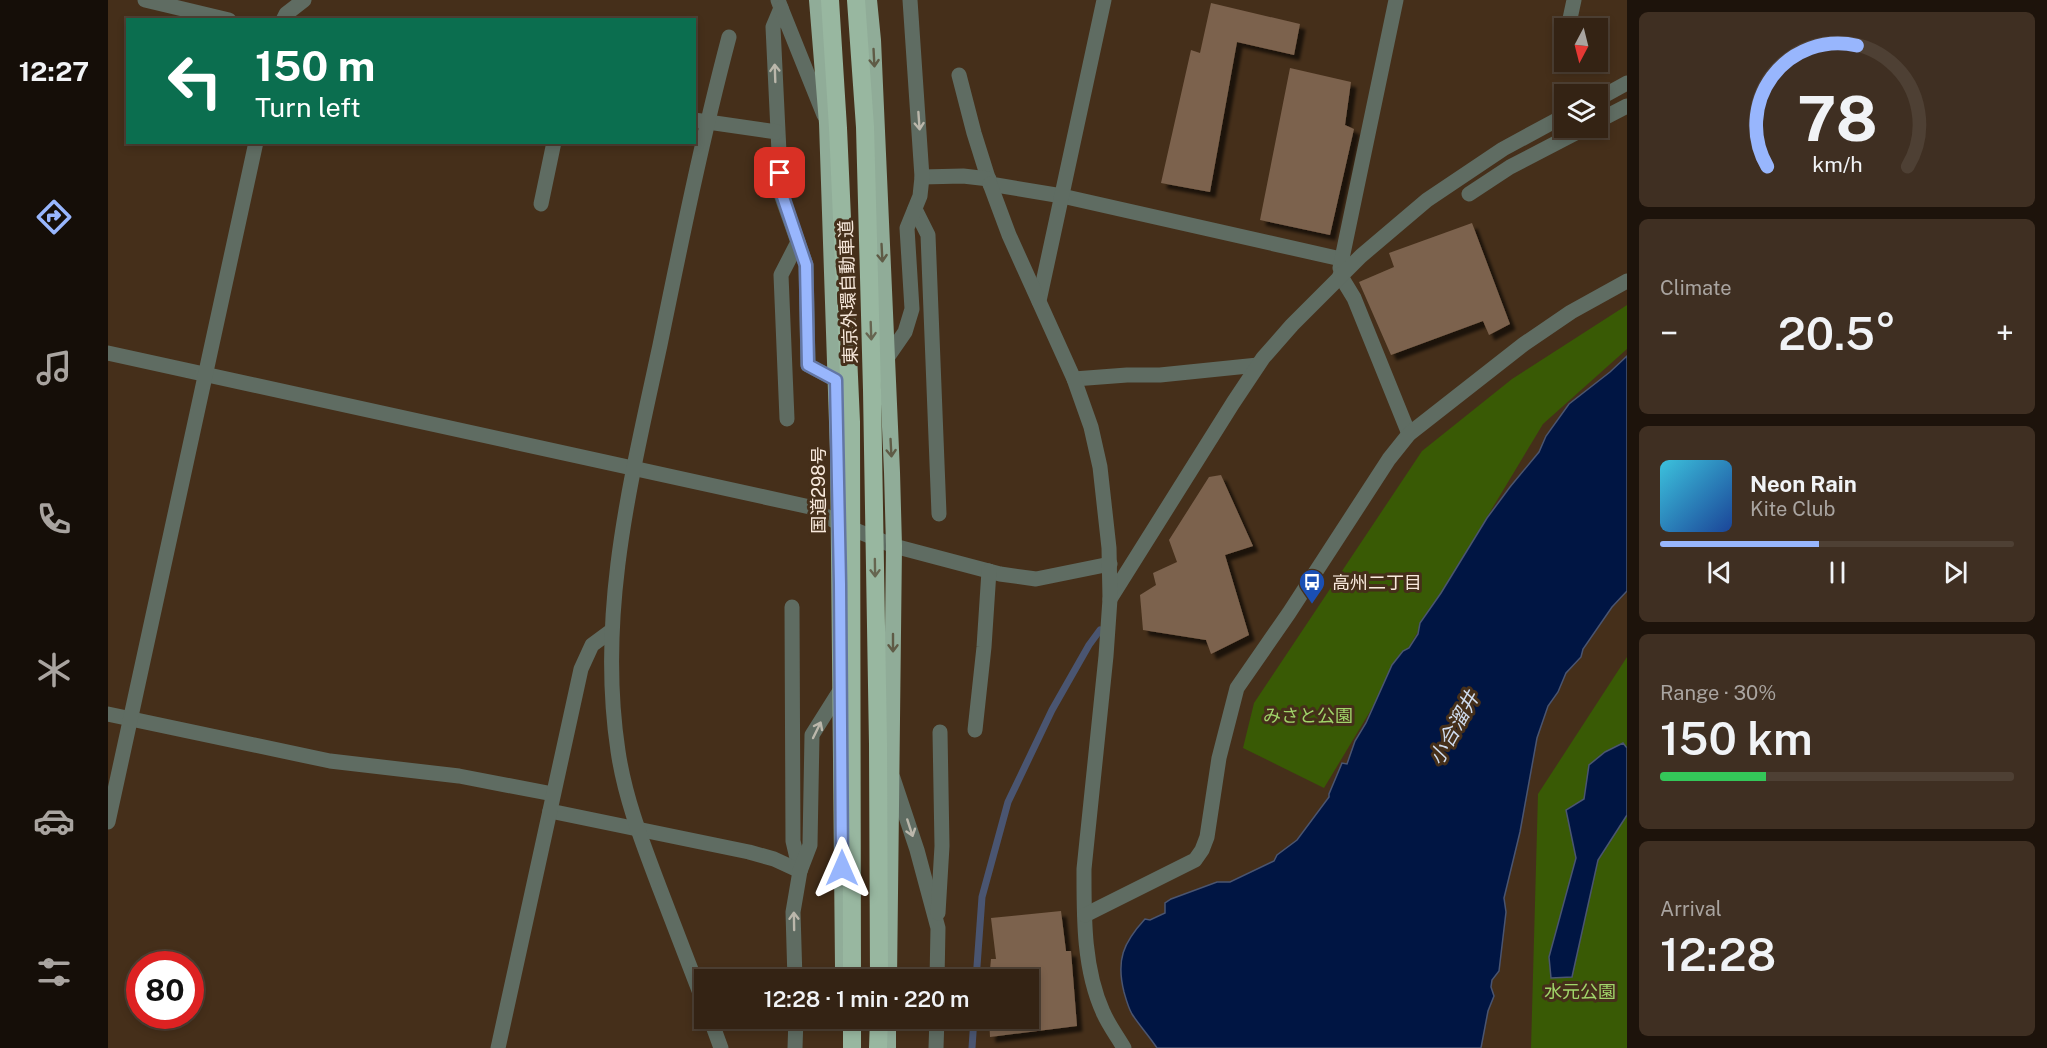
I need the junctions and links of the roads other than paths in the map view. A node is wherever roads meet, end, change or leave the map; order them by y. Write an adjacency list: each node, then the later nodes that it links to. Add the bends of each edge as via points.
1 (145, 0): 12 (street)
2 (303, 0): 14 (street)
3 (817, 0): 24 (highway, 国道298号)
4 (830, 0): 74 (highway, 東京外環自動車道, via 851,422)
5 (856, 0): 75 (highway, 東京外環自動車道, one-way to 75, via 865,127 872,390)
6 (869, 0): 43 (highway, one-way to 43)
7 (910, 0): 31 (street, one-way to 31)
8 (1104, 0): 34 (street)
9 (1396, 0): 38 (street)
10 (1574, 0): 15 (street)
11 (779, 4): 24 (street); 25 (street, one-way to 11, via 773,27)
12 (179, 9): 13 (street)
13 (220, 18)
14 (284, 18)
15 (1570, 18)
16 (729, 37): 22 (street)
17 (959, 75): 32 (street)
18 (1627, 83): 19 (street)
19 (1608, 93)
20 (1627, 106): 21 (street)
21 (1608, 116)
22 (700, 121): 25 (street); 27 (street)
23 (1554, 121): 39 (street, via 1503,148 1427,200)
24 (827, 123): 47 (highway, 国道298号)
25 (777, 132): 37 (street, via 782,194)
26 (1566, 138): 33 (street)
27 (696, 142)
28 (256, 144): 45 (street)
29 (554, 144): 35 (street)
30 (696, 144): 50 (street)
31 (922, 177): 32 (street, via 963,176); 36 (street)
32 (990, 182): 34 (street); 41 (street)
33 (1468, 194)
34 (1062, 196): 38 (street); 41 (street)
35 (541, 204)
36 (915, 209): 43 (street, via 908,228 912,309 906,332); 51 (street, via 928,235)
37 (798, 242): 47 (street, via 806,265 808,365); 48 (street, via 781,275)
38 (1341, 259): 39 (street)
39 (1339, 276): 44 (street); 49 (street, via 1354,297)
40 (1627, 280): 49 (street, via 1524,344)
41 (1039, 301): 46 (street)
42 (108, 353): 45 (street)
43 (887, 358): 53 (highway, one-way to 53)
44 (1258, 365): 46 (street); 56 (street)
45 (205, 374): 50 (street); 61 (street)
46 (1074, 379): 54 (street, via 1100,467)
47 (836, 380): 52 (highway, 国道298号)
48 (788, 419)
49 (1409, 434): 70 (street, via 1237,688 1202,850 1195,860)
50 (634, 468): 52 (street, via 810,507); 58 (street, via 621,529)
51 (939, 514)
52 (838, 524): 53 (street); 59 (highway, 国道298号)
53 (894, 546): 55 (street); 64 (highway, one-way to 64)
54 (1110, 564): 55 (street, via 1035,579); 56 (street)
55 (989, 571): 62 (street)
56 (1110, 599): 70 (street, via 1084,869)
57 (792, 607): 69 (street, via 793,842)
58 (611, 631): 65 (street, via 592,645 581,669); 68 (street, via 611,695 618,752)
59 (841, 689): 69 (street, one-way to 59, via 810,845 812,735); 73 (highway, 国道298号)
60 (108, 714): 61 (street)
61 (130, 719): 65 (street, via 330,761 459,776); 67 (street)
62 (975, 730)
63 (940, 732): 71 (street, via 942,846)
64 (891, 772): 71 (street, one-way to 71); 76 (highway)
65 (553, 794): 66 (street)
66 (550, 811): 68 (street); 86 (street)
67 (108, 822)
68 (638, 828): 69 (street, via 749,852); 78 (street)
69 (800, 871): 72 (street, one-way to 69, via 793,912)
70 (1085, 915): 94 (street, via 1092,982 1103,1012)
71 (938, 928): 77 (street)
72 (795, 969)
73 (843, 969)
74 (852, 969)
75 (879, 969)
76 (889, 969)
77 (937, 969)
78 (694, 977)
79 (714, 1029): 87 (street)
80 (796, 1029): 88 (street)
81 (844, 1029): 89 (highway)
82 (852, 1029): 90 (highway)
83 (879, 1029): 91 (highway)
84 (888, 1029): 92 (highway)
85 (936, 1029): 93 (street)
86 (498, 1048)
87 (721, 1048)
88 (795, 1048)
89 (844, 1048)
90 (852, 1048)
91 (878, 1048)
92 (888, 1048)
93 (936, 1048)
94 (1124, 1048)

